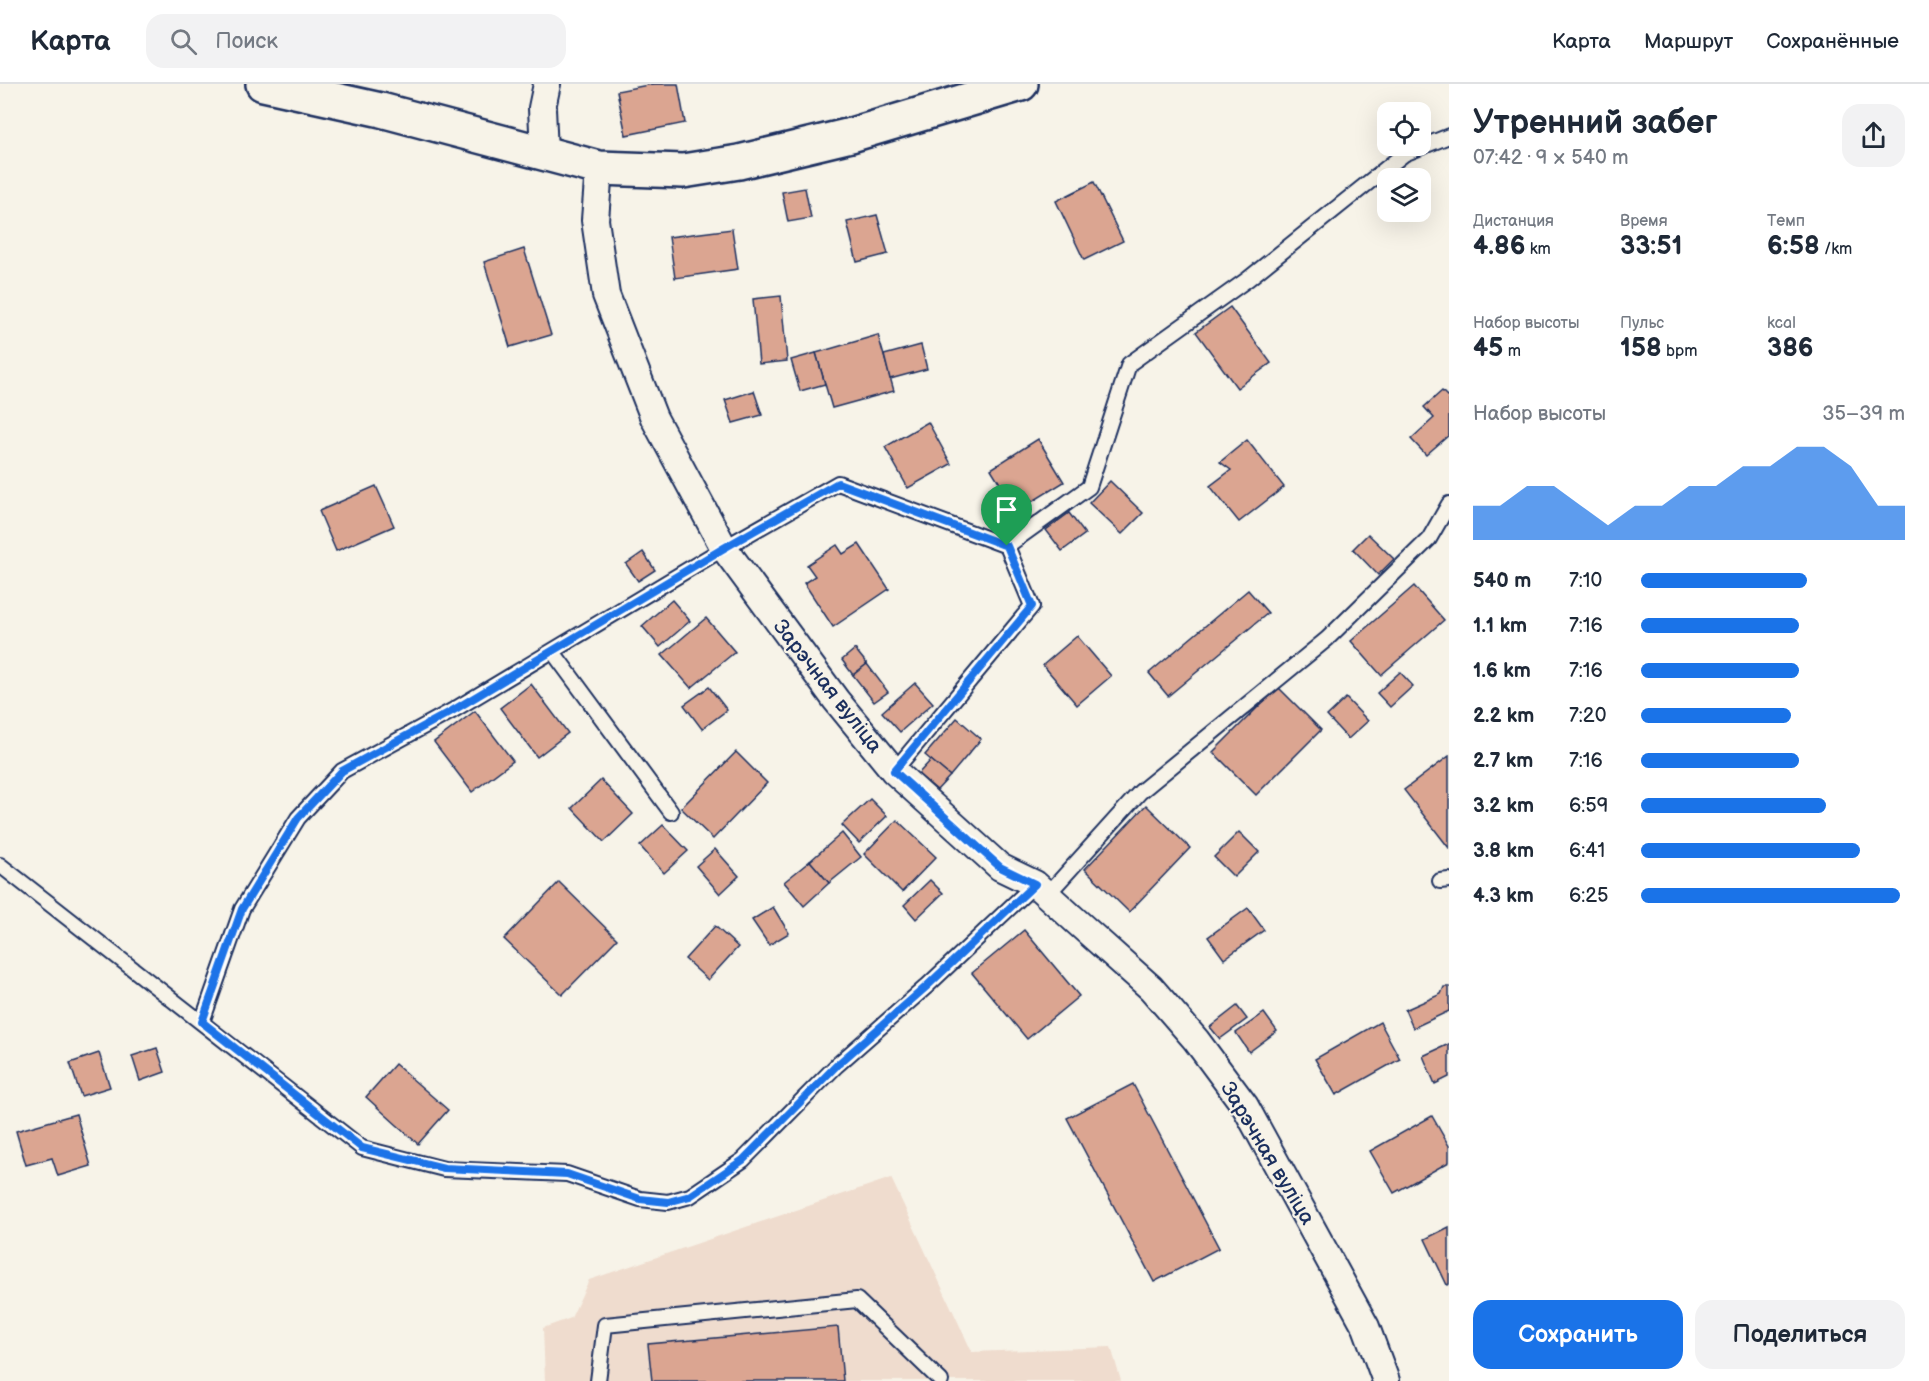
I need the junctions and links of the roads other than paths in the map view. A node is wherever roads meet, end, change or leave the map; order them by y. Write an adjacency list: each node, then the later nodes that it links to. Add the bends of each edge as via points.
1 (547, 84): 5 (street, via 542,108)
2 (1021, 84): 6 (main road, via 851,135 739,162 683,171)
3 (270, 85): 5 (main road)
4 (1449, 136): 8 (lane, via 1404,154 1248,279 1129,364 1089,487)
5 (544, 153): 6 (main road)
6 (599, 168): 9 (street, Зарэчная вуліца, via 595,220 606,295 654,418)
7 (1449, 504): 14 (lane, via 1429,540 1327,639 1140,792)
8 (1007, 546): 9 (lane, via 838,483); 11 (lane, via 1032,606)
9 (724, 548): 10 (lane); 11 (street, Зарэчная вуліца, via 836,700)
10 (553, 652): 12 (lane); 15 (lane, via 342,771 298,818 242,909)
11 (894, 771): 14 (street, Зарэчная вуліца, via 1000,867)
12 (671, 812)
13 (0, 865): 15 (lane)
14 (1041, 889): 15 (lane, via 836,1066 743,1160 690,1196 668,1202 640,1199 567,1174 444,1168 362,1148); 18 (street, Зарэчная вуліца, via 1150,988 1196,1040 1245,1106 1366,1327)
15 (202, 1022)
16 (598, 1381): 17 (lane, via 604,1324 857,1300)
17 (941, 1381)
18 (1386, 1381)

